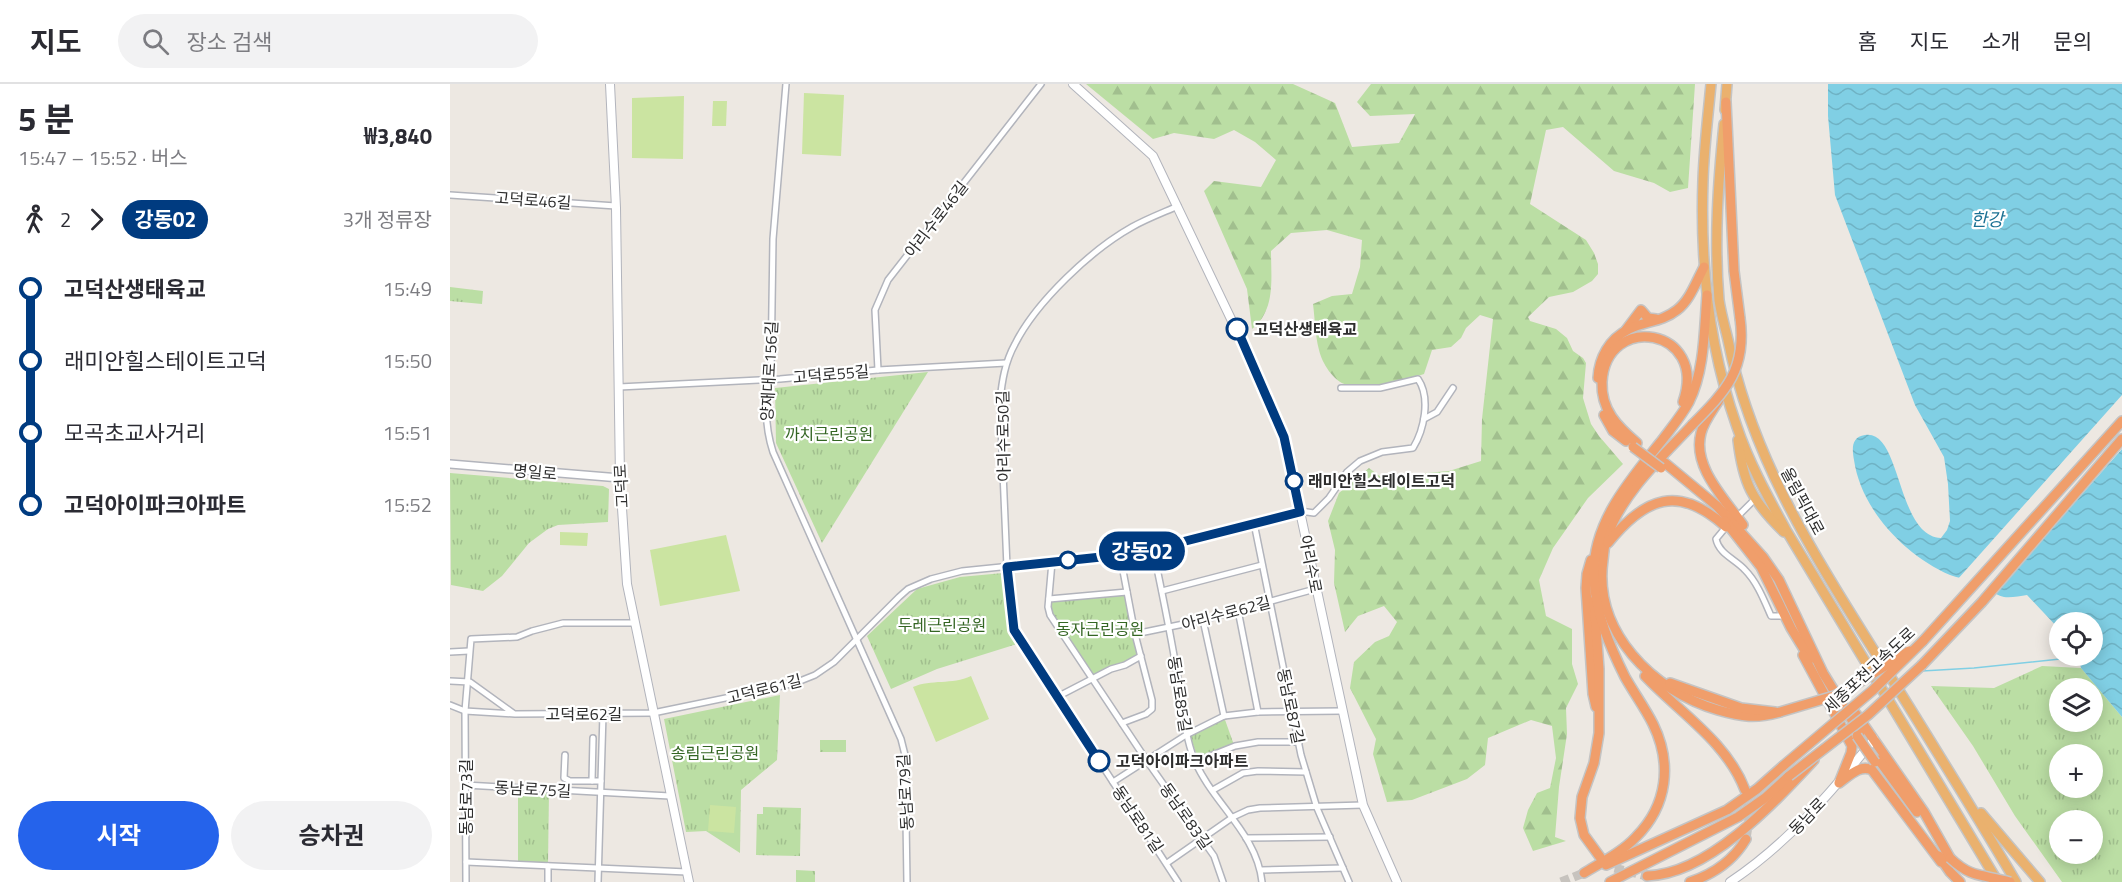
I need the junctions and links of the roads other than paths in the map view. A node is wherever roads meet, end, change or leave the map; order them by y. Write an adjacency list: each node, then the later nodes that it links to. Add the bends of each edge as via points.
1 (610, 84): 9 (main road, 고덕로)
2 (786, 84): 17 (street, 양재대로156길, via 773,239)
3 (1041, 84): 16 (street, 아리수로46길, via 888,280 875,309)
4 (1073, 84): 10 (main road, 아리수로, via 1153,156)
5 (1710, 84): 11 (highway, 올림픽대로, via 1703,181)
6 (1727, 84): 7 (highway, 올림픽대로)
7 (1726, 102): 21 (highway, bridge, via 1734,271 1742,335 1738,364); 94 (highway, 올림픽대로, via 1718,185 1719,302 1750,420 1795,521)
8 (450, 195): 9 (street, 고덕로46길)
9 (616, 206): 18 (main road, 고덕로)
10 (1178, 206): 15 (street, 아리수로50길, via 1112,239 1079,266 1038,309); 32 (main road, 아리수로, via 1284,437)
11 (1704, 267): 12 (highway, 올림픽대로); 13 (highway, via 1687,300)
12 (1707, 295): 24 (highway, via 1697,381); 25 (highway, 올림픽대로, via 1723,382)
13 (1667, 317): 14 (highway); 14 (highway, via 1648,318 1641,310)
14 (1624, 332): 27 (highway, via 1606,348 1599,362 1597,391 1608,425)
15 (1006, 363): 16 (street, 고덕로55길); 42 (street, 아리수로50길, via 1000,401)
16 (878, 370): 17 (street, 고덕로55길)
17 (769, 379): 18 (street, 고덕로55길); 56 (street, 양재대로156길, via 766,430 773,452)
18 (619, 387): 30 (main road, 고덕로)
19 (1341, 388): 22 (street, via 1380,388 1418,379)
20 (1453, 388): 22 (street, via 1437,412)
21 (1721, 396): 36 (highway, bridge, via 1636,486); 39 (highway, via 1701,431 1700,452 1707,473)
22 (1424, 419): 32 (street, 고덕로61길, via 1413,448 1382,452 1360,461 1314,513)
23 (2122, 421): 57 (highway, 세종포천고속도로)
24 (1675, 424): 27 (highway, via 1688,378 1682,357 1664,341 1650,337 1625,341 1609,356 1602,390 1613,421); 36 (highway, via 1623,489 1605,522)
25 (1737, 428): 31 (highway, via 1741,462); 35 (highway, 올림픽대로)
26 (2122, 439): 85 (highway, 세종포천고속도로, bridge, via 1949,638 1893,694 1827,745)
27 (1635, 445): 29 (highway, bridge)
28 (450, 464): 30 (street, 명일로)
29 (1663, 465): 34 (highway, via 1714,509); 39 (highway, via 1718,506)
30 (620, 478): 52 (main road, 고덕로, via 627,584)
31 (1755, 499): 35 (highway); 50 (street, via 1716,538 1718,545 1745,570 1771,616)
32 (1300, 512): 33 (street, 고덕로61길); 44 (main road, 아리수로)
33 (1254, 523): 37 (street, 고덕로61길); 41 (street, 동남로87길)
34 (1738, 538): 36 (highway, via 1707,512 1674,500 1656,502 1638,512); 50 (highway, via 1761,567)
35 (1791, 539): 127 (highway, 올림픽대로)
36 (1601, 547): 43 (highway); 59 (highway, via 1605,603); 75 (highway, via 1589,565 1586,588 1593,694)
37 (1153, 549): 38 (street, 고덕로61길); 45 (street, 동남로85길)
38 (1120, 555): 40 (street, 고덕로61길); 46 (street)
39 (1763, 557): 53 (highway, via 1779,580)
40 (1052, 562): 42 (street, 고덕로61길); 47 (street, 동남로83길)
41 (1262, 565): 45 (street); 48 (street, 동남로87길)
42 (1007, 567): 56 (street, 고덕로61길, via 962,571 908,589); 65 (street, 동남로81길, via 1014,630)
43 (1594, 578): 57 (highway, 세종포천고속도로, bridge, via 1597,601 1614,652 1659,738 1665,769 1664,789 1647,824 1626,846 1584,873 1727,810 1873,690); 75 (highway)
44 (1315, 589): 48 (street, 아리수로62길); 68 (main road, 아리수로)
45 (1162, 591): 54 (street, 동남로85길)
46 (1127, 592): 47 (street); 55 (street)
47 (1049, 599): 62 (street, 동남로83길, via 1050,615)
48 (1270, 601): 49 (street, 아리수로62길); 70 (street, 동남로87길)
49 (1238, 610): 51 (street, 아리수로62길); 69 (street)
50 (1785, 616): 53 (highway)
51 (1203, 620): 54 (street, 아리수로62길); 74 (street)
52 (635, 623): 58 (street, via 563,623 517,637 471,639); 71 (main road, 고덕로)
53 (1795, 625): 79 (highway); 89 (highway, via 1806,662 1852,746); 104 (highway, bridge, via 1858,735)
54 (1169, 628): 55 (street, 아리수로62길); 77 (street, 동남로85길)
55 (1135, 634): 61 (street)
56 (858, 639): 71 (street, 고덕로61길, via 834,662 795,683); 117 (street, 동남로79길, via 894,719 904,755)
57 (1923, 641): 59 (highway, bridge, via 1834,696 1762,718 1736,715 1686,698 1656,679)
58 (469, 651): 60 (street); 64 (street, 동남로73길)
59 (1628, 651): 92 (highway, via 1643,674 1722,750 1735,766)
60 (450, 652)
61 (1141, 656): 62 (street); 76 (street, via 1152,709)
62 (1092, 679): 65 (street); 76 (street, 동남로83길)
63 (450, 681): 64 (street)
64 (467, 682): 67 (street, 동남로73길); 72 (street)
65 (1056, 697): 88 (street, 동남로81길)
66 (450, 705): 67 (street, 고덕로62길)
67 (465, 711): 72 (street, 고덕로62길); 90 (street, 동남로73길)
68 (1342, 711): 70 (street); 96 (main road, 아리수로)
69 (1258, 712): 70 (street); 74 (street)
70 (1293, 712): 80 (street, 동남로87길)
71 (653, 713): 73 (street, 고덕로62길); 95 (main road, 고덕로)
72 (515, 714): 73 (street, 고덕로62길)
73 (603, 714): 87 (street)
74 (1224, 716): 77 (street)
75 (1600, 717): 103 (highway, via 1594,763 1582,797 1580,818 1584,835)
76 (1122, 723): 82 (street, 동남로83길)
77 (1186, 735): 82 (street); 83 (street, 동남로85길)
78 (593, 738): 86 (street)
79 (1874, 739): 89 (main road, 동남로); 104 (highway, via 1924,812)
80 (1299, 742): 83 (street, via 1235,746); 84 (street, 동남로87길)
81 (565, 755): 86 (street, via 564,778)
82 (1147, 762): 88 (street); 102 (street, 동남로83길)
83 (1195, 762): 91 (street, 동남로85길)
84 (1306, 772): 91 (street, via 1243,773); 97 (street, 동남로87길)
85 (1791, 779): 112 (highway, via 1739,833 1717,849 1674,873); 123 (highway, 세종포천고속도로, via 1738,817)
86 (592, 781): 87 (street)
87 (602, 781): 93 (street)
88 (1113, 782): 106 (street, 동남로81길)
89 (1839, 783): 104 (highway, via 1859,769 1872,770); 125 (main road, 동남로, via 1775,849)
90 (465, 785): 93 (street, 동남로75길); 105 (street, 동남로73길)
91 (1213, 790): 98 (street, 동남로85길)
92 (1745, 790)
93 (601, 792): 95 (street, 동남로75길); 108 (street)
94 (1963, 792): 129 (highway, 올림픽대로); 130 (highway)
95 (670, 796): 111 (main road, 고덕로)
96 (1363, 805): 97 (street); 122 (main road, 아리수로)
97 (1317, 808): 98 (street, via 1260,808); 99 (street, 동남로87길)
98 (1233, 818): 100 (street, 동남로85길); 102 (street)
99 (1330, 837): 100 (street); 109 (street, 동남로87길)
100 (1245, 838): 110 (street, 동남로85길)
101 (1746, 839): 124 (highway, via 1722,867)
102 (1202, 840): 106 (street); 119 (street, 동남로83길, via 1214,856)
103 (1600, 857)
104 (1946, 860): 126 (highway); 128 (highway, bridge, via 1973,874)
105 (466, 862): 107 (street); 113 (street, 동남로73길)
106 (1167, 862): 118 (street, 동남로81길)
107 (548, 866): 108 (street); 114 (street)
108 (599, 868): 111 (street); 115 (street)
109 (1342, 868): 110 (street); 121 (street, 동남로87길)
110 (1261, 870): 120 (street, 동남로85길)
111 (687, 872): 116 (main road, 고덕로)
112 (1647, 876)
113 (466, 882)
114 (548, 882)
115 (598, 882)
116 (689, 882)
117 (907, 882)
118 (1178, 882)
119 (1223, 882)
120 (1262, 882)
121 (1349, 882)
122 (1397, 882)
123 (1610, 882)
124 (1690, 882)
125 (1730, 882)
126 (1960, 882)
127 (1998, 882)
128 (2010, 882)
129 (2016, 882)
130 (2040, 882)

